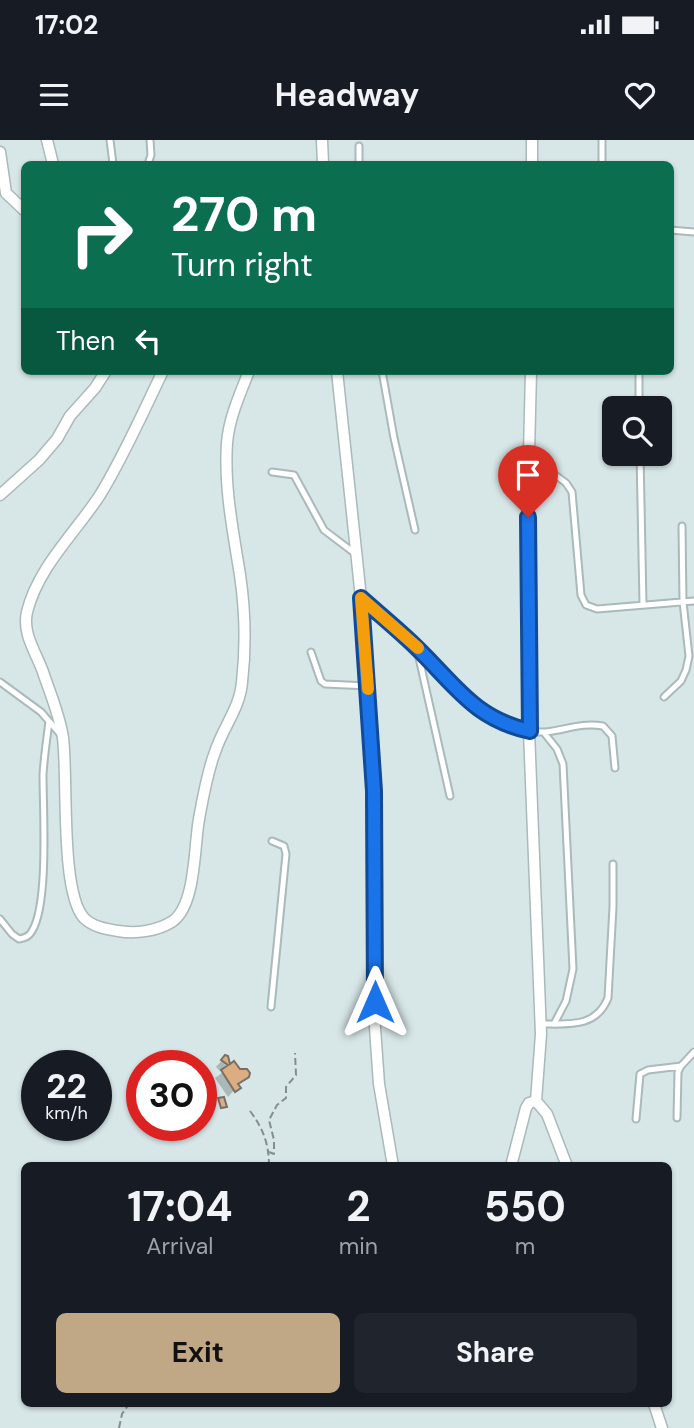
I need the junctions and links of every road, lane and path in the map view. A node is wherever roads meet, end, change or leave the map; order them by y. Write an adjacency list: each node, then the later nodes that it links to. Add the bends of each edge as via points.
1 (47, 140): 10 (street)
2 (110, 140): 11 (lane)
3 (150, 140): 12 (lane)
4 (321, 140): 13 (street)
5 (532, 140): 15 (street)
6 (602, 140): 9 (lane)
7 (359, 146): 14 (lane)
8 (0, 152): 16 (street, via 6,193)
9 (602, 160)
10 (52, 161)
11 (113, 161)
12 (149, 161)
13 (323, 161)
14 (359, 161)
15 (532, 161)
16 (21, 207)
17 (674, 230): 18 (lane)
18 (694, 232)
19 (103, 375): 30 (street, via 39,460)
20 (161, 375): 46 (street, via 102,492 52,561 29,607 26,628)
21 (247, 375): 46 (street, via 227,442 231,530 243,611 242,685 210,766 190,888 177,918 166,925 145,931 101,929 77,909 66,829)
22 (337, 375): 33 (street)
23 (383, 375): 32 (lane)
24 (531, 375): 27 (street)
25 (639, 375): 26 (lane)
26 (639, 396)
27 (529, 456): 37 (lane, via 572,492 581,595 586,605 597,609); 44 (street)
28 (640, 466): 37 (lane)
29 (272, 472): 33 (lane, via 294,475 324,530)
30 (0, 495)
31 (682, 526): 36 (lane)
32 (415, 530)
33 (357, 555): 34 (street)
34 (361, 598): 38 (street); 41 (street)
35 (694, 601): 36 (lane)
36 (683, 602): 37 (lane); 42 (lane, via 689,656 681,681)
37 (643, 604)
38 (416, 646): 44 (street, via 480,710 508,726); 48 (lane)
39 (312, 652): 41 (lane, via 321,681)
40 (0, 682): 43 (lane)
41 (368, 686): 64 (street, via 376,845 375,1028)
42 (664, 697)
43 (49, 721): 46 (lane); 51 (lane, via 40,903 28,936 19,939)
44 (530, 731): 45 (lane); 53 (street)
45 (545, 734): 47 (lane, via 579,724 603,726 612,736); 54 (lane, via 563,764 573,969 566,1001)
46 (63, 737)
47 (615, 768)
48 (450, 796)
49 (272, 841): 52 (lane, via 284,846 286,854)
50 (612, 864): 54 (lane, via 608,998 590,1020)
51 (0, 919)
52 (271, 1007)
53 (541, 1024): 54 (lane); 58 (street)
54 (554, 1024)
55 (694, 1052): 57 (lane)
56 (295, 1053): 62 (path, via 296,1074 286,1087 286,1098 269,1120 274,1154)
57 (681, 1066): 60 (lane); 61 (lane, via 640,1074)
58 (536, 1101): 65 (street, via 526,1108); 66 (street, via 544,1107)
59 (250, 1111): 62 (path, via 262,1127)
60 (677, 1118)
61 (636, 1119)
62 (269, 1152): 63 (path)
63 (269, 1162)
64 (392, 1162)
65 (512, 1162)
66 (565, 1162)
67 (127, 1407): 69 (path)
68 (655, 1407): 70 (street)
69 (119, 1428)
70 (662, 1428)

